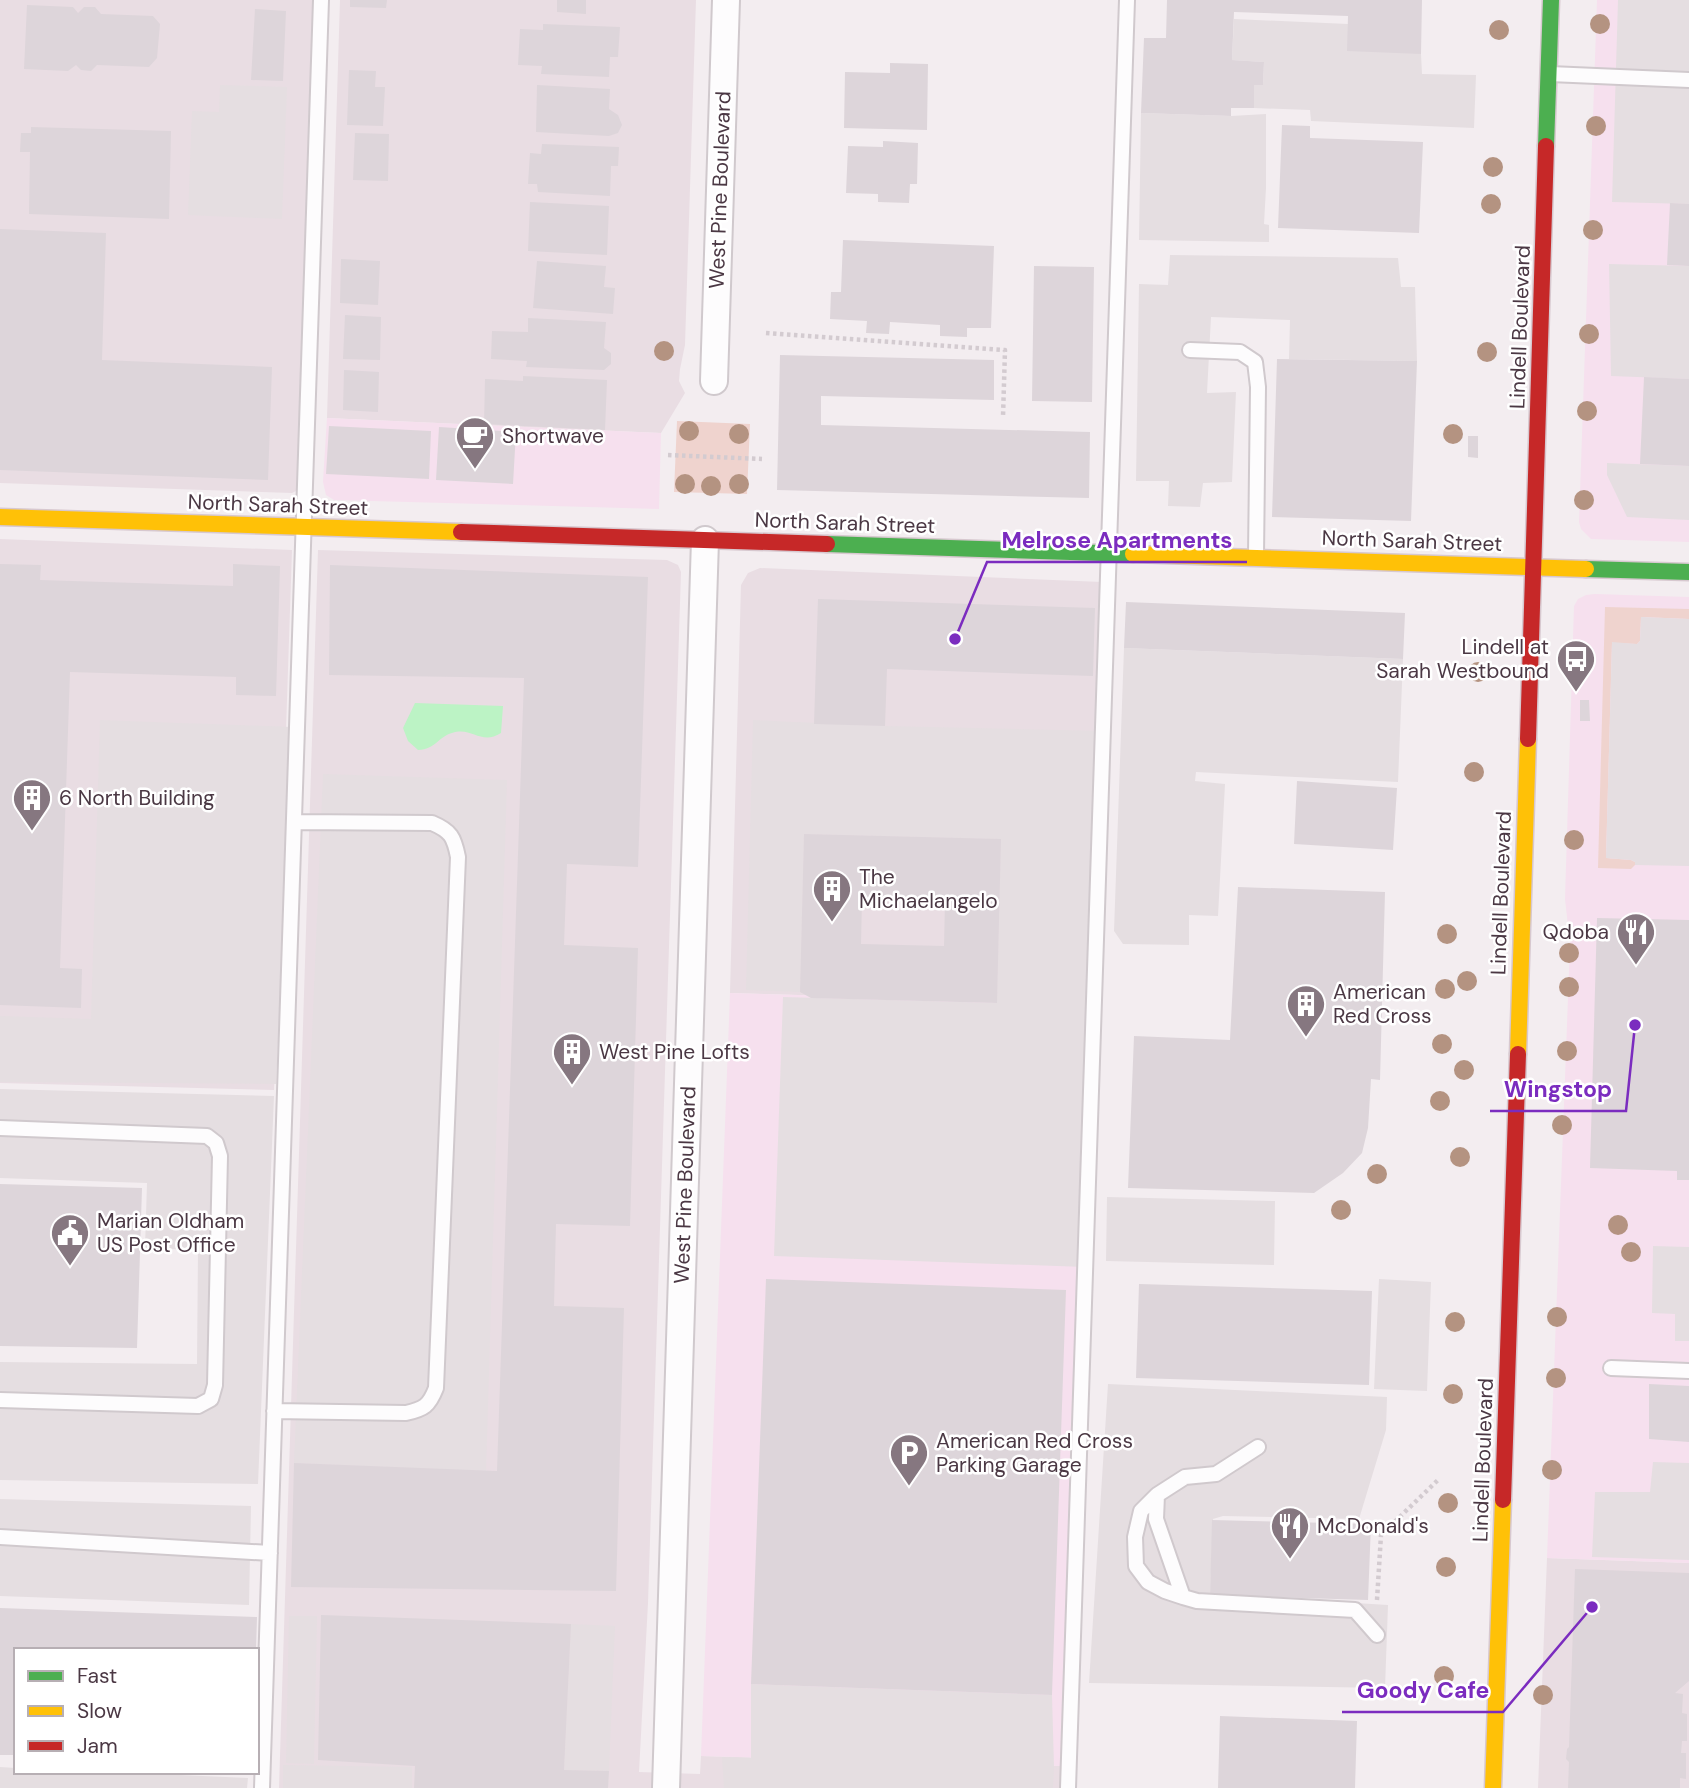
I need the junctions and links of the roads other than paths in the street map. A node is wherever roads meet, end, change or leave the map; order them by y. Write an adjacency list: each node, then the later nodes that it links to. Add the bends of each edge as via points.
1 (321, 0): 10 (lane)
2 (726, 0): 8 (street, West Pine Boulevard)
3 (1127, 0): 12 (lane)
4 (1551, 0): 5 (main road, Lindell Boulevard)
5 (1549, 74): 6 (lane); 14 (main road, Lindell Boulevard)
6 (1689, 80)
7 (1190, 350): 13 (lane, via 1240,352 1255,362)
8 (714, 381)
9 (0, 517): 10 (main road, North Sarah Street)
10 (304, 526): 11 (main road, North Sarah Street); 16 (lane)
11 (705, 540): 12 (main road, North Sarah Street); 29 (street, West Pine Boulevard)
12 (1109, 552): 13 (main road, North Sarah Street); 30 (lane)
13 (1256, 557): 14 (main road, North Sarah Street)
14 (1533, 566): 15 (main road, North Sarah Street); 31 (main road, Lindell Boulevard)
15 (1689, 572)
16 (293, 822): 21 (lane); 21 (lane, via 432,823 446,829 458,857 432,1401 422,1410 406,1413)
17 (0, 1128): 20 (lane, via 206,1136 216,1143 220,1156 211,1399 198,1406)
18 (1611, 1368): 19 (lane)
19 (1689, 1371)
20 (0, 1400)
21 (274, 1411): 25 (lane)
22 (1258, 1447): 23 (lane, via 1216,1474 1185,1477)
23 (1157, 1495): 26 (lane, via 1156,1519); 26 (lane, via 1140,1511 1136,1566 1148,1581)
24 (0, 1537): 25 (lane)
25 (270, 1553): 28 (lane)
26 (1183, 1597): 27 (lane, via 1355,1609)
27 (1377, 1635)
28 (262, 1788)
29 (666, 1788)
30 (1068, 1788)
31 (1493, 1788)

